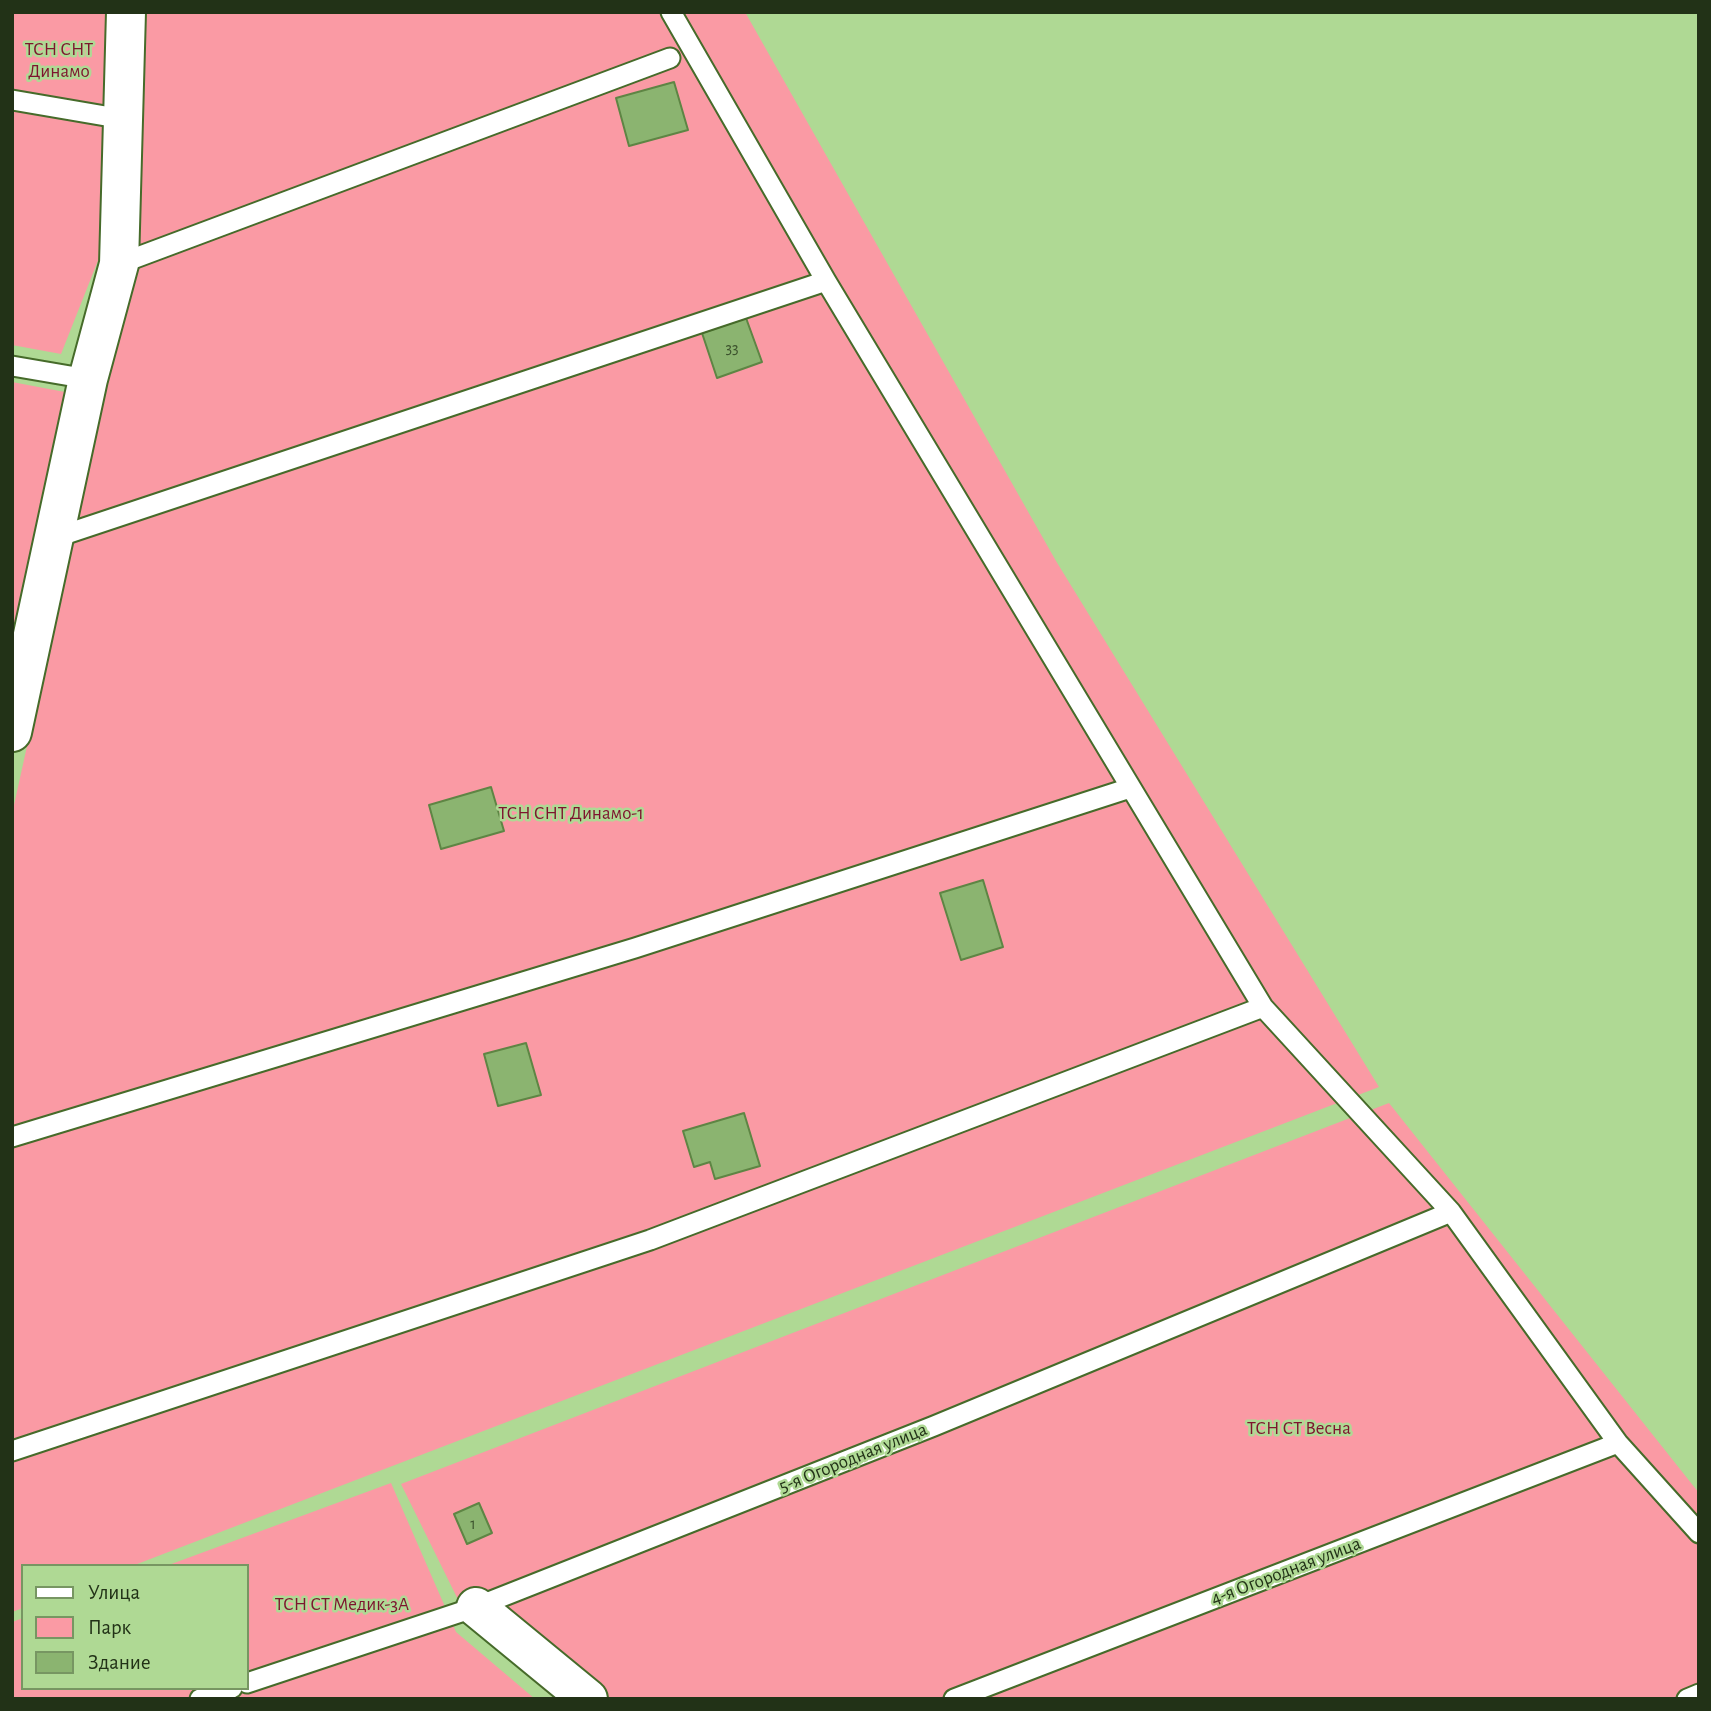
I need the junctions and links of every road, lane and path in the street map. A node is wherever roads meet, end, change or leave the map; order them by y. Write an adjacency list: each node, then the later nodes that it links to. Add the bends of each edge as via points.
1 (126, 12): 5 (street)
2 (671, 12): 7 (lane)
3 (670, 58): 6 (lane)
4 (12, 100): 5 (lane)
5 (123, 119): 6 (street)
6 (119, 264): 9 (street)
7 (826, 281): 10 (lane); 12 (lane)
8 (12, 366): 9 (lane)
9 (88, 379): 10 (street)
10 (54, 538): 11 (street)
11 (12, 732)
12 (1130, 788): 13 (lane); 14 (lane, via 635,948)
13 (1263, 1007): 15 (lane); 17 (lane, via 650,1240)
14 (12, 1136)
15 (1451, 1212): 16 (lane); 19 (lane, 5-я Огородная улица, via 934,1426)
16 (1618, 1443): 18 (lane); 25 (lane, 4-я Огородная улица)
17 (12, 1451)
18 (1699, 1533)
19 (476, 1607): 20 (lane, 5-я Огородная улица); 24 (street)
20 (248, 1683)
21 (226, 1690): 23 (lane)
22 (1699, 1694): 26 (lane)
23 (200, 1699)
24 (588, 1699)
25 (954, 1699)
26 (1687, 1699)

